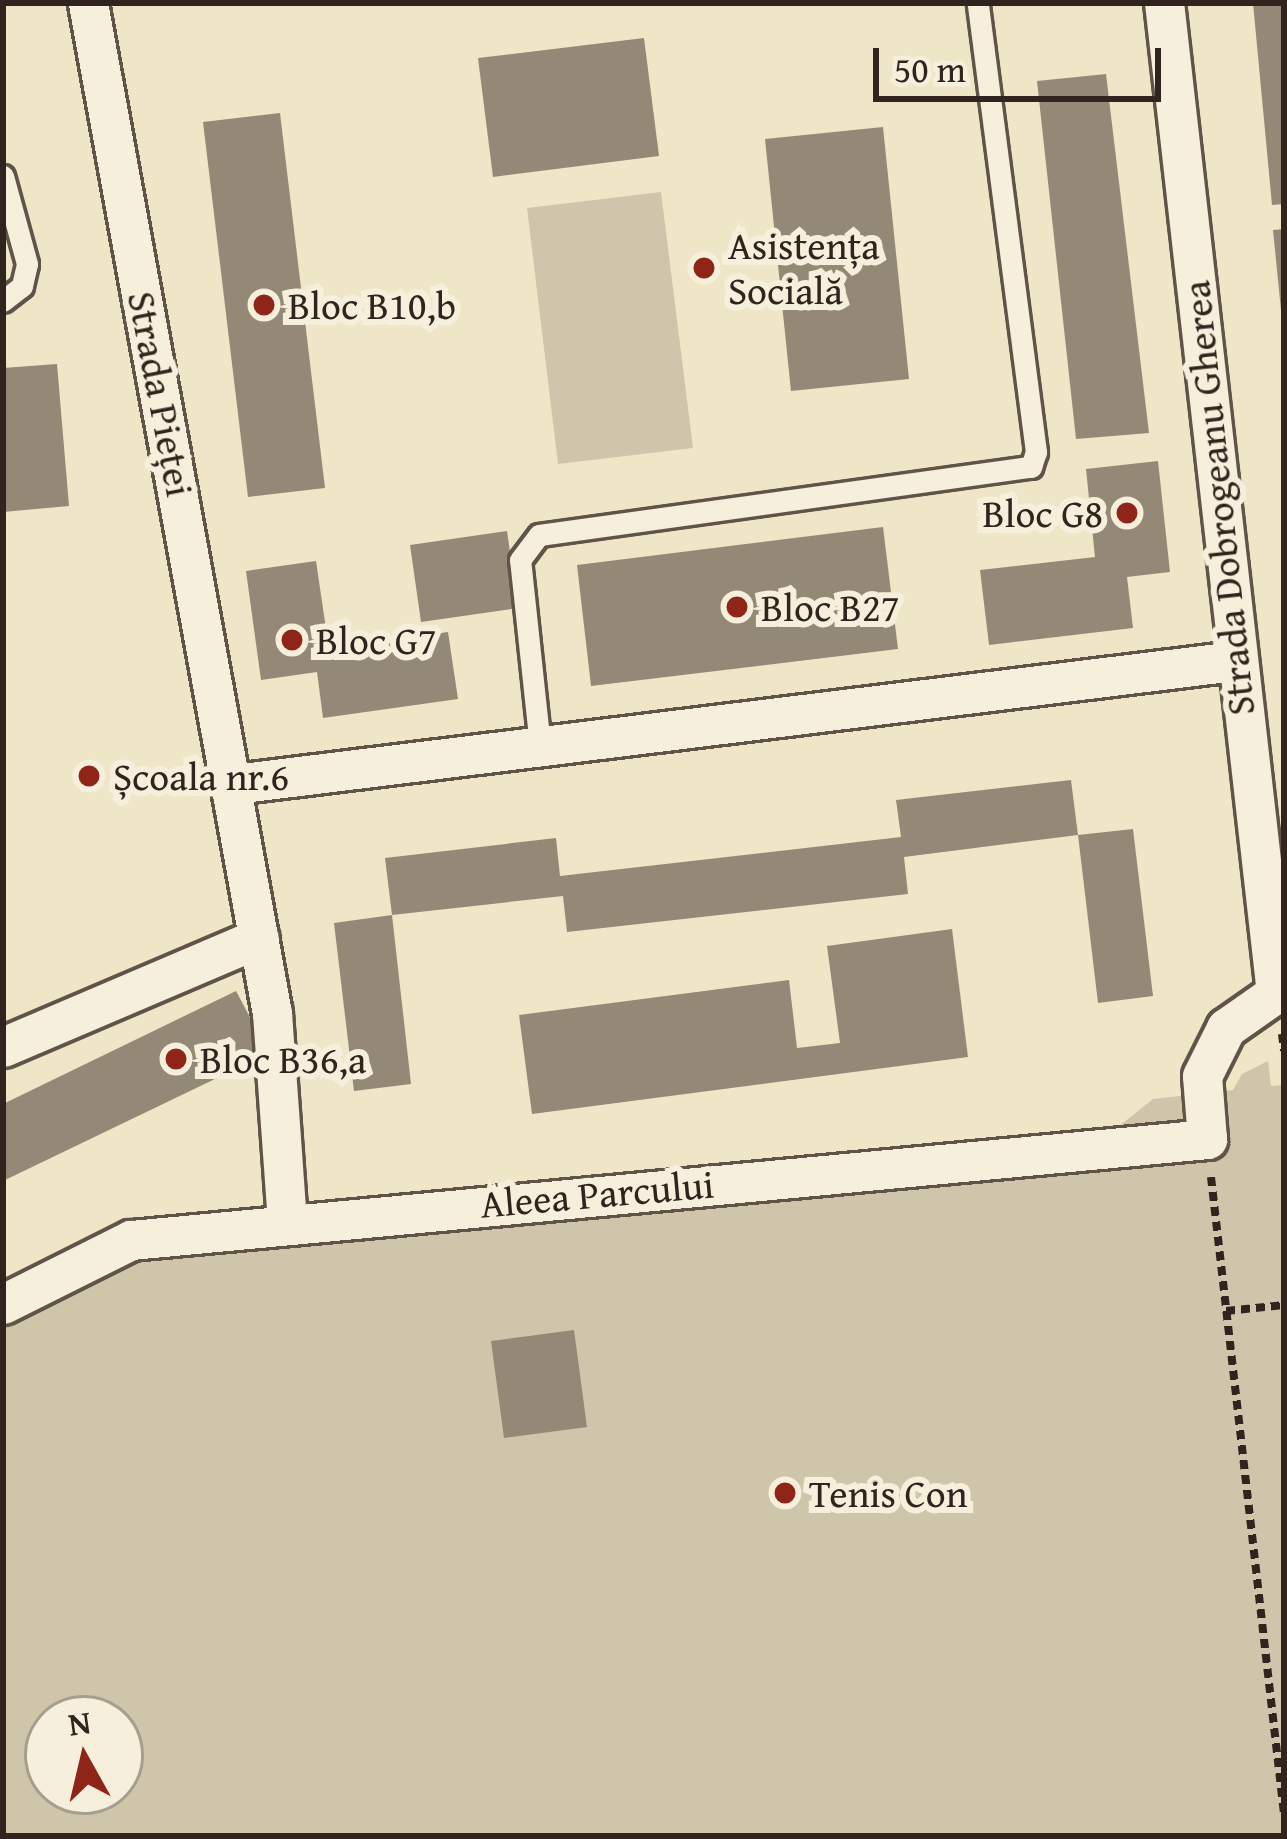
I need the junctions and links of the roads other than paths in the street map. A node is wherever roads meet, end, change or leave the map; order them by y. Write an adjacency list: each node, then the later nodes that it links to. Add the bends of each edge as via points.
1 (88, 3): 8 (street, Strada Pieței)
2 (978, 3): 7 (lane, via 1036,452 1031,467 539,536 520,560)
3 (1164, 3): 6 (street, Strada Dobrogeanu Gherea)
4 (3, 176): 5 (lane, via 27,264 22,286)
5 (3, 301)
6 (1235, 661): 7 (street); 11 (street, Strada Dobrogeanu Gherea, via 1276,993 1226,1028 1202,1076)
7 (540, 746): 8 (street)
8 (234, 784): 9 (street, Strada Pieței)
9 (259, 938): 10 (street); 12 (street, Strada Pieței)
10 (3, 1047)
11 (1207, 1139): 12 (street, Aleea Parcului)
12 (287, 1222): 13 (street, Aleea Parcului, via 131,1240)
13 (3, 1304)

